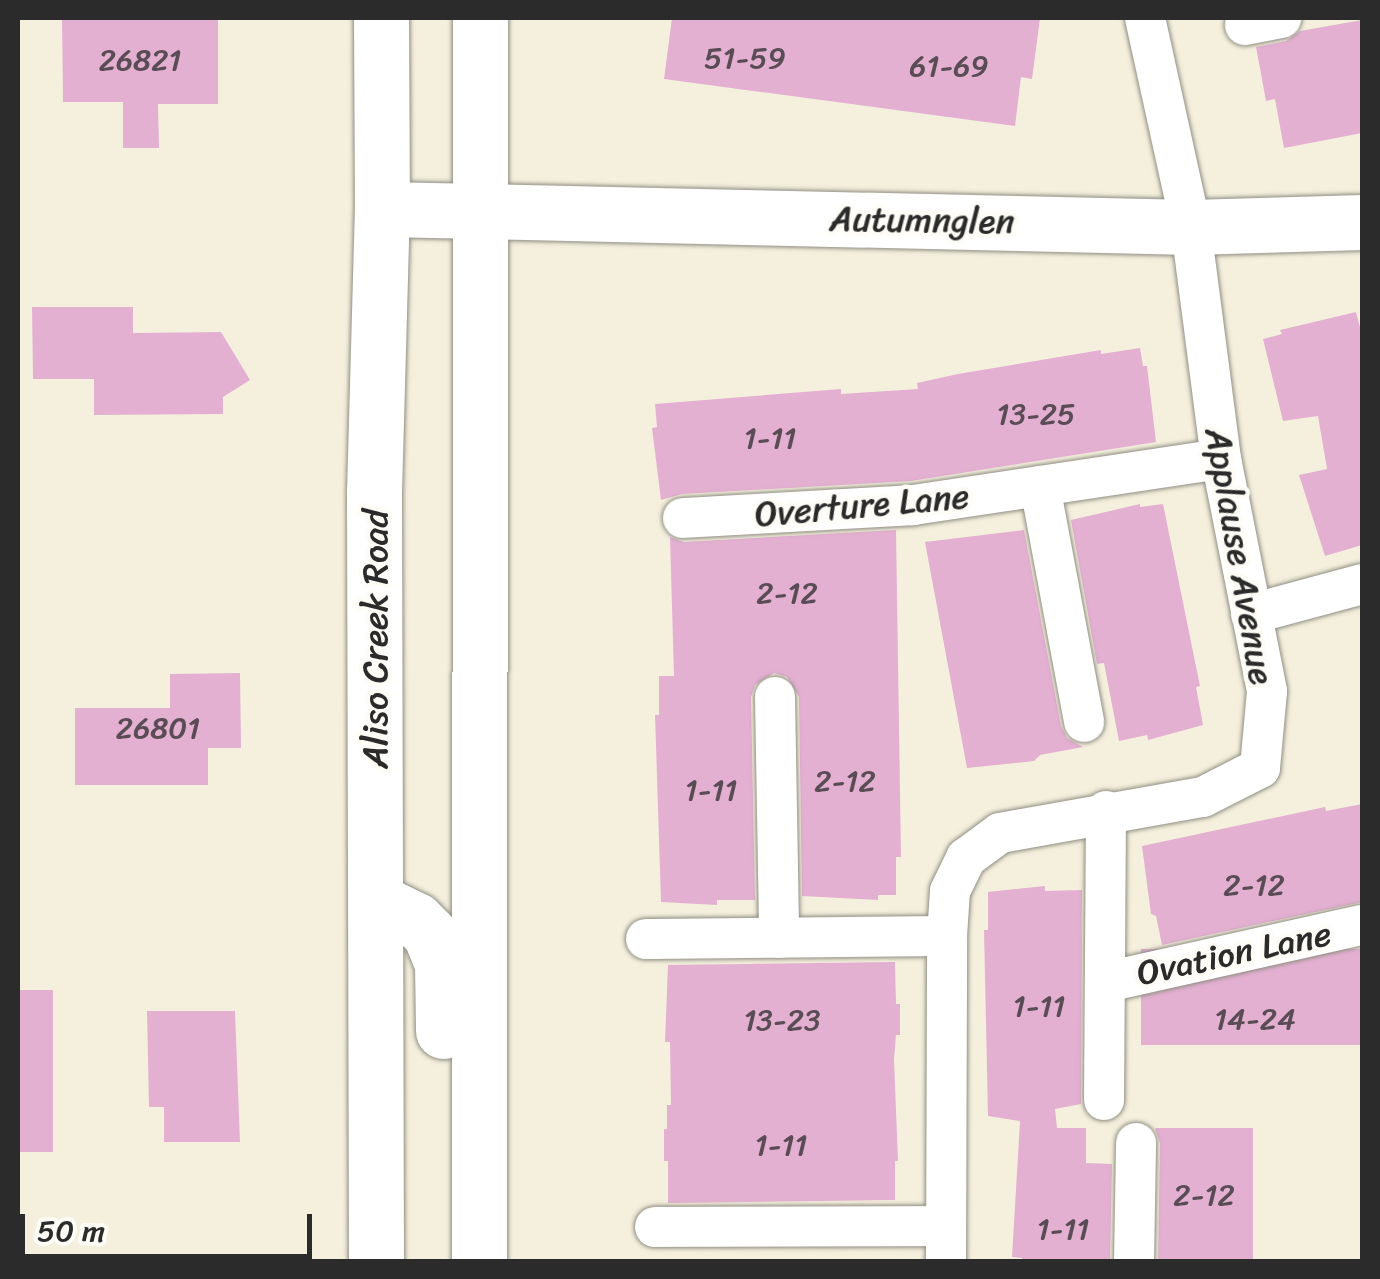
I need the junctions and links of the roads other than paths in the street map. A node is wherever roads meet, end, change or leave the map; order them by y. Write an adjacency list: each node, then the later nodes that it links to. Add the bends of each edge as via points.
1 (381, 18): 4 (main road, Aliso Creek Road)
2 (480, 18): 5 (main road)
3 (1145, 18): 7 (street, Applause Avenue)
4 (382, 209): 5 (main road, Autumnglen); 16 (main road, Aliso Creek Road, via 374,492)
5 (481, 211): 7 (main road, Autumnglen); 29 (main road)
6 (1362, 222): 7 (main road, Autumnglen)
7 (1191, 227): 8 (street, Applause Avenue)
8 (1221, 460): 9 (street, Overture Lane); 12 (street, Applause Avenue)
9 (1040, 486): 10 (street, Overture Lane, via 912,506); 14 (street)
10 (682, 518)
11 (1362, 584): 12 (street)
12 (1252, 614): 15 (street, Applause Avenue, via 1267,692 1260,768 1203,797)
13 (775, 697): 19 (street)
14 (1084, 722)
15 (1106, 811): 18 (street, Applause Avenue, via 1000,833 966,858 950,891); 21 (street, Ovation Lane)
16 (377, 901): 27 (main road, Aliso Creek Road); 28 (main road, via 416,920 442,964)
17 (1362, 925): 21 (street, Ovation Lane)
18 (947, 936): 19 (street); 26 (street, Applause Avenue)
19 (778, 938): 20 (street)
20 (646, 939)
21 (1106, 982): 22 (street, Ovation Lane)
22 (1104, 1100)
23 (1136, 1143): 30 (street)
24 (655, 1227): 25 (street)
25 (778, 1244): 26 (street)
26 (946, 1244)
27 (376, 1262)
28 (449, 1262)
29 (479, 1262)
30 (1134, 1262)

